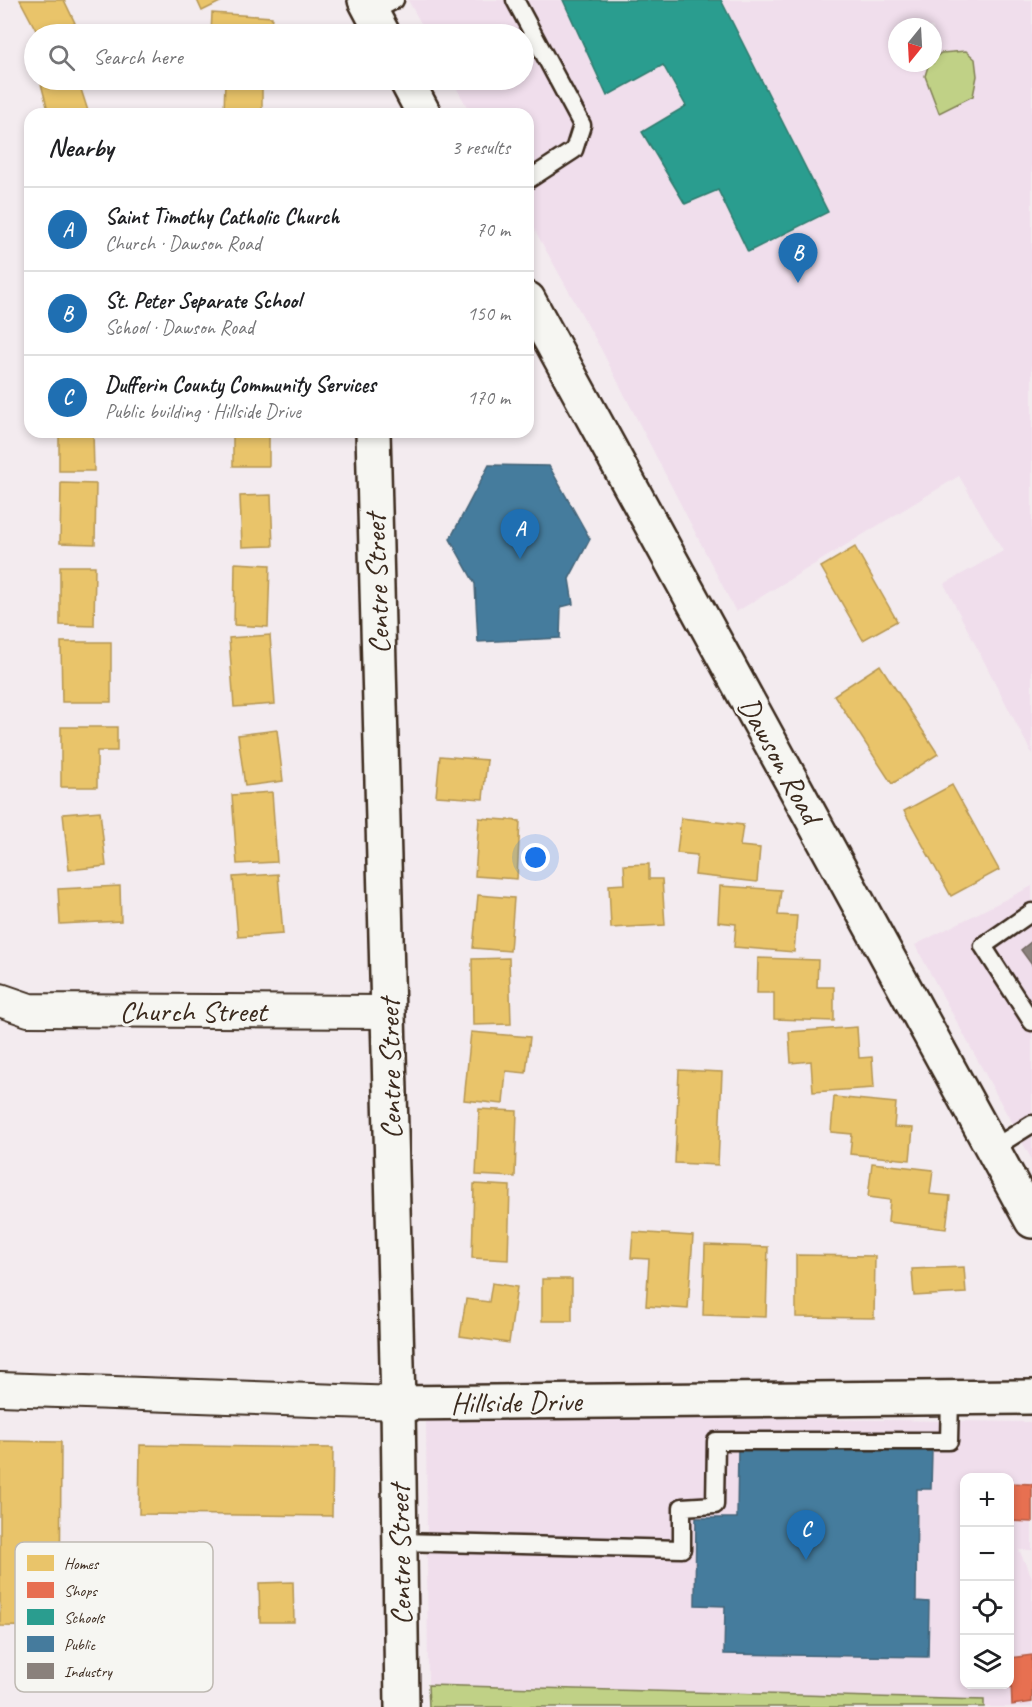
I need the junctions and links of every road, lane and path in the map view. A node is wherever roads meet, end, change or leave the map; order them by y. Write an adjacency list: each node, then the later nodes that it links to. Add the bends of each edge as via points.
1 (515, 0): 2 (lane)
2 (528, 24)
3 (534, 35): 6 (lane, via 582,125 574,150)
4 (411, 90): 5 (street)
5 (421, 108)
6 (534, 176)
7 (534, 310): 14 (street, Dawson Road)
8 (373, 438): 11 (street, Centre Street)
9 (1032, 912): 12 (lane, via 983,946)
10 (0, 1000): 11 (street, Church Street, via 29,1010)
11 (388, 1012): 19 (street, Centre Street)
12 (1032, 1022)
13 (1032, 1124): 14 (lane)
14 (992, 1149): 15 (street, Dawson Road)
15 (1032, 1221)
16 (0, 1389): 19 (street, Hillside Drive)
17 (1032, 1396): 18 (street, Hillside Drive)
18 (950, 1397): 19 (street, Hillside Drive); 20 (lane, via 949,1441 716,1441 715,1505 682,1507 682,1549)
19 (398, 1403): 20 (street, Centre Street)
20 (400, 1542): 21 (street, Centre Street)
21 (402, 1707)

